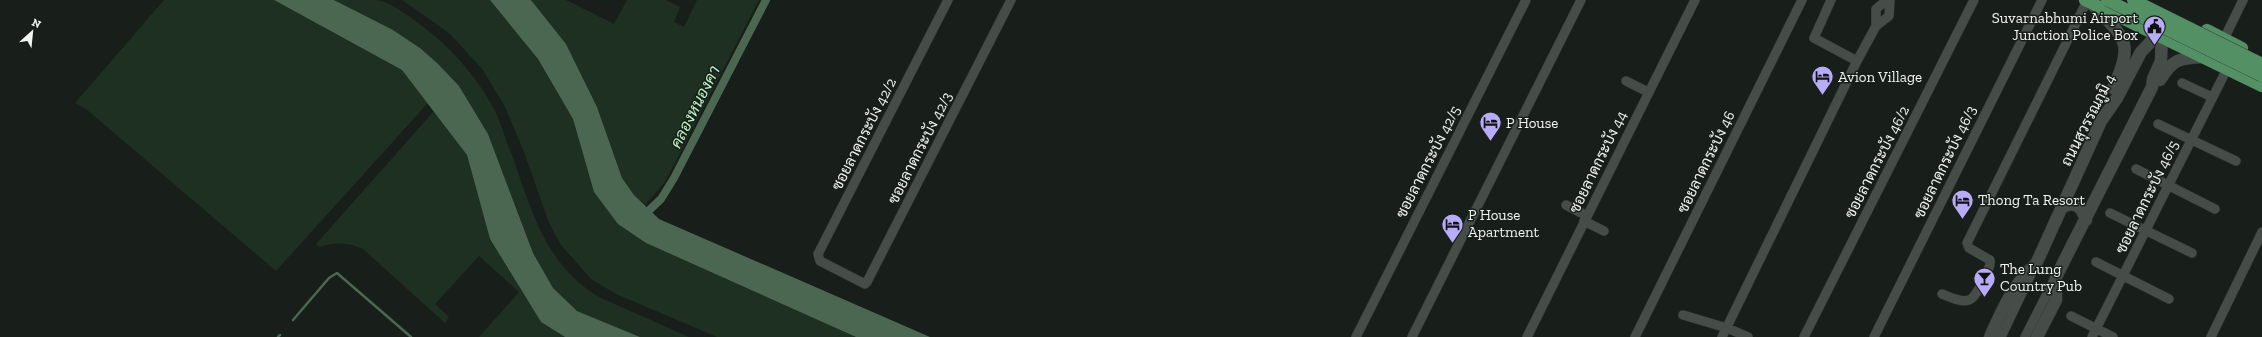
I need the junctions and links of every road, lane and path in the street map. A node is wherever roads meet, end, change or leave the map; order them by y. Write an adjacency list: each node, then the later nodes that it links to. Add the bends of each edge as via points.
1 (948, 0): 50 (street, ซอยลาดกระบัง 42/2, via 818,254 820,261)
2 (1011, 0): 50 (street, ซอยลาดกระบัง 42/3, via 867,282 861,282)
3 (1526, 0): 59 (street, ซอยลาดกระบัง 42/5)
4 (1581, 0): 60 (street)
5 (1695, 0): 30 (street, ซอยลาดกระบัง 44)
6 (1802, 0): 62 (street, ซอยลาดกระบัง 46)
7 (1831, 0): 22 (street, via 1814,38)
8 (1887, 0): 17 (street, via 1876,9)
9 (1890, 0): 17 (street, via 1889,16)
10 (1974, 0): 65 (street, ซอยลาดกระบัง 46/2)
11 (2042, 0): 66 (street, ซอยลาดกระบัง 46/3)
12 (2108, 0): 25 (main road, bridge)
13 (2132, 0): 23 (main road, bridge)
14 (2243, 0): 19 (street)
15 (2087, 1): 18 (main road); 32 (street, via 2118,30 2123,38 2125,50 2122,67); 53 (street, via 1967,243 1969,248 1990,260 1990,266 1971,300 1961,300)
16 (2147, 1): 18 (street, via 2161,20); 19 (main road)
17 (1876, 26): 22 (street)
18 (2160, 35): 19 (street, ถนนสุวรรณภูมิ 4, via 2183,27); 20 (main road); 29 (street, via 2161,61); 32 (street, ถนนสุวรรณภูมิ 4, via 2140,52 2117,98)
19 (2219, 36): 21 (main road)
20 (2203, 57): 24 (main road); 29 (street, via 2187,57 2172,63)
21 (2262, 58)
22 (1857, 61): 57 (street)
23 (2262, 64)
24 (2227, 68): 28 (main road); 31 (street, ซอยลาดกระบัง 46/5)
25 (2262, 76)
26 (1626, 81): 30 (street)
27 (2182, 83): 31 (street)
28 (2262, 86)
29 (2152, 87): 43 (street)
30 (1648, 92): 42 (street, ซอยลาดกระบัง 44)
31 (2212, 97): 34 (street, ซอยลาดกระบัง 46/5)
32 (2101, 121): 39 (street, ถนนสุวรรณภูมิ 4)
33 (2158, 124): 34 (street)
34 (2191, 139): 35 (street); 37 (street, ซอยลาดกระบัง 46/5)
35 (2236, 161)
36 (2136, 169): 37 (street)
37 (2169, 186): 40 (street); 45 (street, ซอยลาดกระบัง 46/5)
38 (1566, 205): 42 (street)
39 (2063, 207): 43 (street, via 2073,204 2079,206); 49 (street, ถนนสุวรรณภูมิ 4)
40 (2215, 209)
41 (2110, 213): 45 (street)
42 (1586, 218): 44 (street); 61 (street, ซอยลาดกระบัง 44)
43 (2086, 220): 52 (street)
44 (1604, 231)
45 (2146, 231): 47 (street); 51 (street, ซอยลาดกระบัง 46/5)
46 (2262, 232): 72 (street)
47 (2192, 253)
48 (2096, 262): 51 (street)
49 (2036, 264): 67 (street, via 2023,275 2009,295); 68 (street, ถนนสุวรรณภูมิ 4)
50 (840, 271)
51 (2123, 276): 54 (street); 58 (street, ซอยลาดกระบัง 46/5)
52 (2056, 277): 69 (street); 70 (street, via 2056,300)
53 (1942, 294)
54 (2169, 299)
55 (1683, 315): 57 (street)
56 (2071, 316): 58 (street)
57 (1727, 328): 63 (street); 64 (street)
58 (2095, 333): 71 (street)
59 (1356, 337)
60 (1412, 337)
61 (1527, 337)
62 (1635, 337)
63 (1722, 337)
64 (1748, 337)
65 (1804, 337)
66 (1874, 337)
67 (1990, 337)
68 (2000, 337)
69 (2025, 337)
70 (2038, 337)
71 (2112, 337)
72 (2211, 337)

